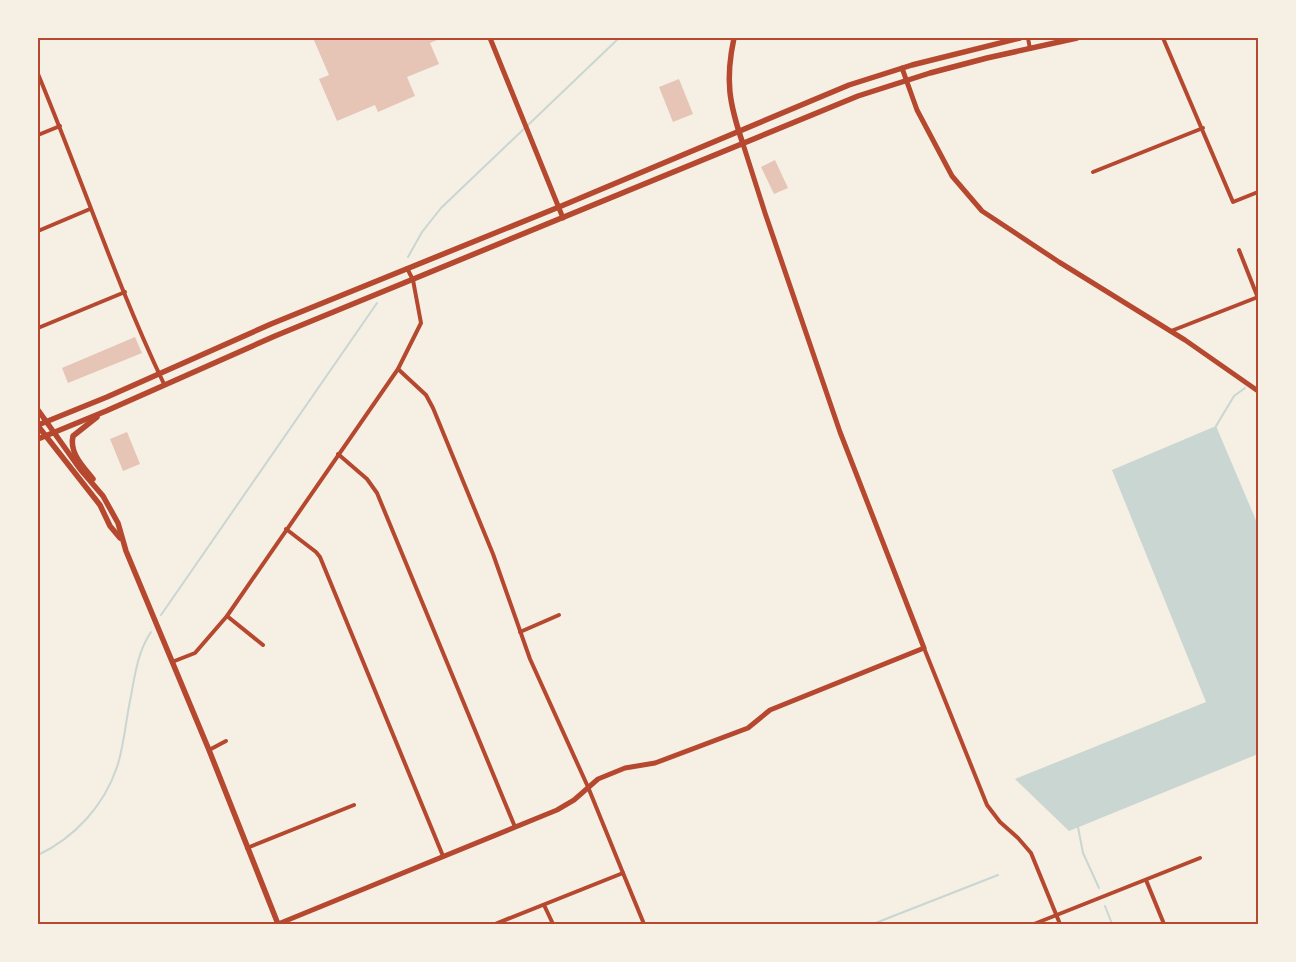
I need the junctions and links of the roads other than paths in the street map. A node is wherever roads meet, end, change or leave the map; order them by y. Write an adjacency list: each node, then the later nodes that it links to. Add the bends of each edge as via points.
1 (490, 38): 18 (street)
2 (734, 38): 13 (main road, via 728,81)
3 (1020, 38): 8 (main road)
4 (1028, 38): 7 (street)
5 (1078, 38): 7 (main road)
6 (1163, 38): 12 (street)
7 (1030, 49): 10 (main road)
8 (902, 68): 10 (street); 13 (main road, via 849,85)
9 (38, 74): 11 (street)
10 (905, 80): 15 (main road); 30 (street, via 952,176 982,211)
11 (60, 126): 14 (street); 19 (street)
12 (1203, 128): 16 (street); 17 (street, via 1233,202)
13 (739, 131): 15 (main road); 18 (main road)
14 (38, 135)
15 (743, 144): 20 (main road); 50 (street, via 840,432)
16 (1093, 172)
17 (1258, 192)
18 (558, 207): 20 (street); 22 (main road)
19 (90, 209): 21 (street); 27 (street)
20 (563, 218): 23 (main road)
21 (38, 231)
22 (481, 238): 23 (street); 25 (main road)
23 (485, 250): 26 (main road)
24 (1239, 250): 28 (street)
25 (407, 268): 26 (street); 32 (main road)
26 (413, 280): 31 (street, via 422,323); 33 (main road)
27 (125, 292): 29 (street); 32 (street)
28 (1258, 297): 30 (street)
29 (38, 328)
30 (1171, 331): 34 (street)
31 (398, 369): 42 (street); 48 (street, via 426,395 433,408 493,554)
32 (158, 373): 33 (street); 37 (main road)
33 (164, 384): 36 (main road)
34 (1258, 391)
35 (38, 410): 37 (main road)
36 (106, 410): 39 (main road); 43 (main road, via 72,436 71,444)
37 (46, 421): 38 (main road); 39 (main road)
38 (38, 426): 40 (main road)
39 (54, 432): 40 (main road); 43 (main road)
40 (45, 436): 41 (main road); 45 (main road, via 100,506)
41 (38, 439)
42 (338, 454): 44 (street); 56 (street, via 367,478 377,493)
43 (103, 496): 45 (main road, via 118,523)
44 (286, 529): 47 (street); 58 (street, via 320,556)
45 (123, 542): 51 (main road)
46 (559, 615): 48 (street)
47 (227, 616): 49 (street); 51 (street, via 195,653)
48 (520, 632): 54 (street)
49 (263, 644)
50 (924, 648): 54 (street, via 770,710 748,728 655,763 625,768 598,779); 63 (street, via 987,805 1030,854)
51 (172, 662): 53 (main road)
52 (226, 740): 53 (street)
53 (209, 750): 57 (main road)
54 (588, 788): 56 (street, via 557,810); 60 (street)
55 (354, 804): 57 (street)
56 (515, 827): 58 (street)
57 (247, 848): 64 (main road)
58 (443, 856): 64 (street)
59 (1200, 858): 61 (street)
60 (622, 873): 62 (street); 67 (street)
61 (1146, 880): 63 (street); 70 (street)
62 (544, 905): 65 (street); 66 (street)
63 (1056, 916): 68 (street); 69 (street)
64 (278, 924)
65 (496, 924)
66 (552, 924)
67 (644, 924)
68 (1034, 924)
69 (1060, 924)
70 (1164, 924)

